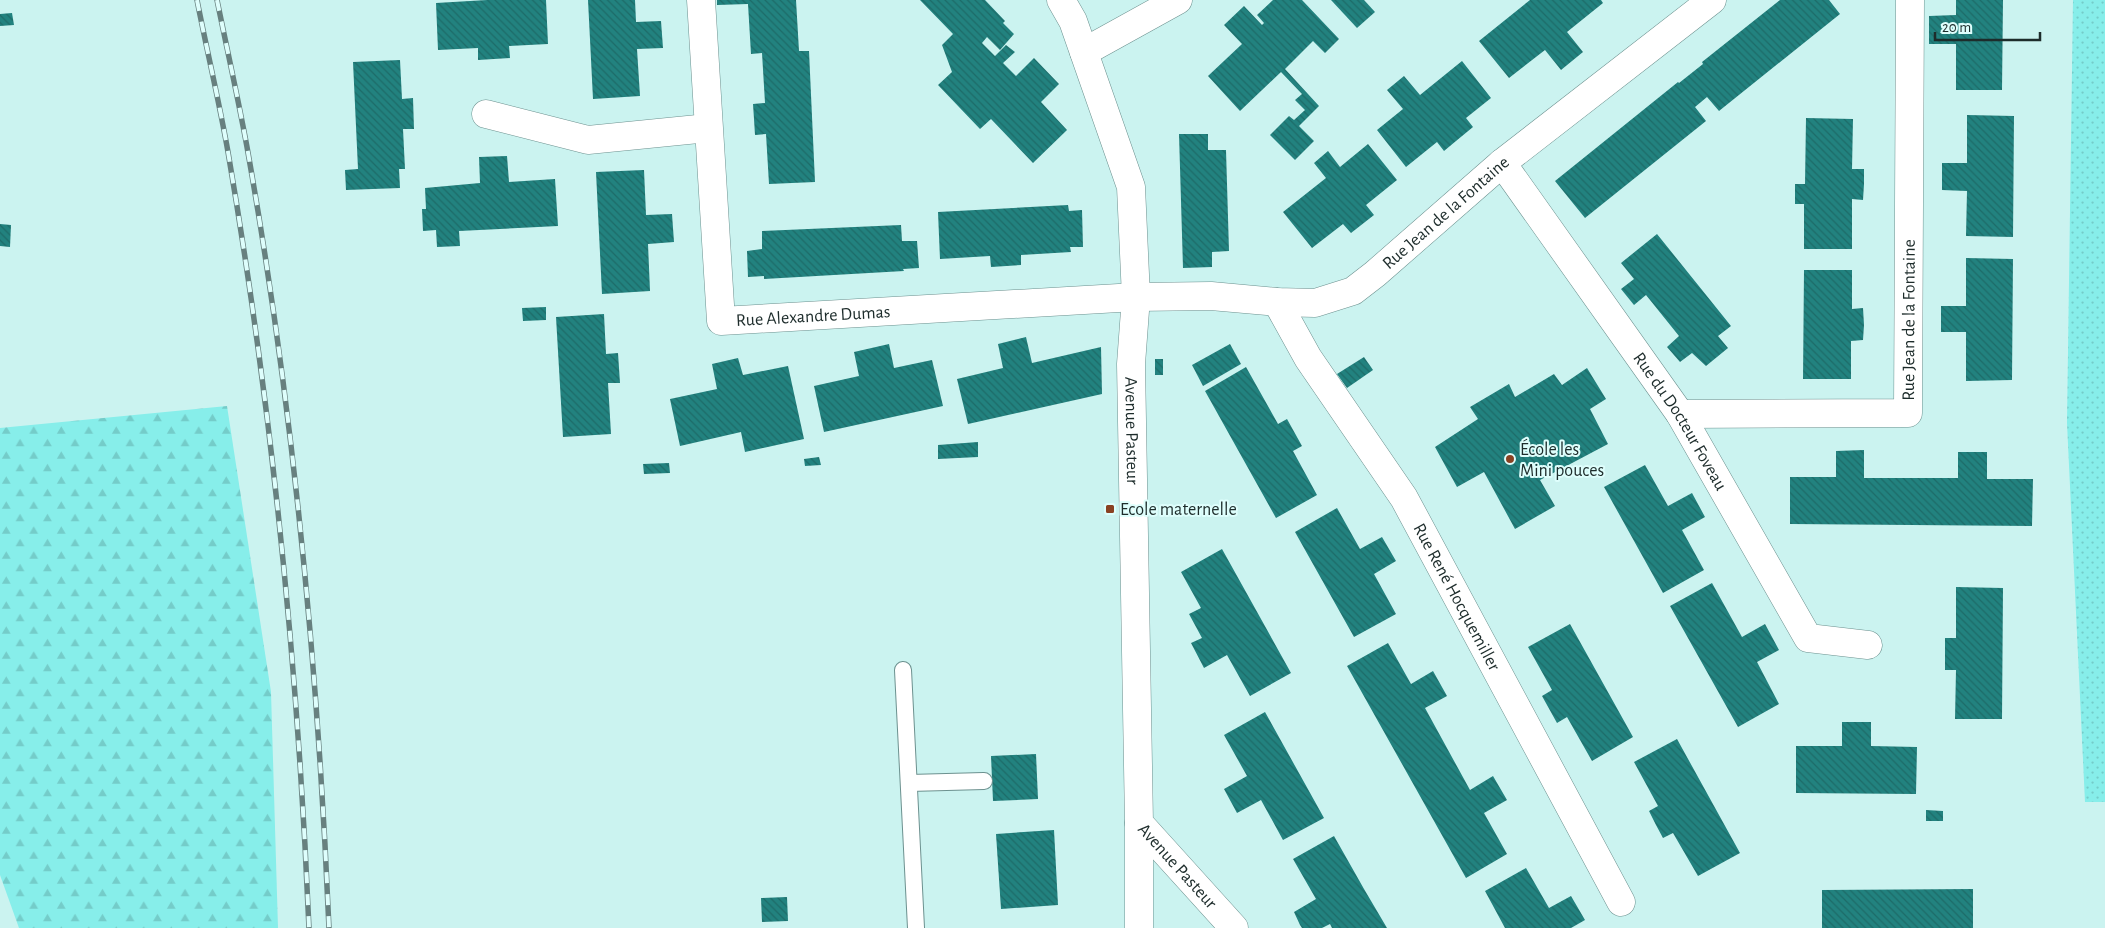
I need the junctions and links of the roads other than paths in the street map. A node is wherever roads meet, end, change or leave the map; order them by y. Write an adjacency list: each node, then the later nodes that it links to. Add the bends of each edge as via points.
1 (701, 0): 8 (street, Rue Alexandre Dumas)
2 (1061, 0): 6 (street, Avenue Pasteur)
3 (1178, 0): 6 (street)
4 (1712, 0): 9 (street, Rue Jean de la Fontaine)
5 (1910, 0): 12 (street, Rue Jean de la Fontaine, via 1908,413)
6 (1084, 52): 10 (street, Avenue Pasteur, via 1131,187)
7 (486, 114): 8 (street, via 588,140)
8 (708, 128): 10 (street, Rue Alexandre Dumas, via 721,321)
9 (1502, 163): 11 (street, Rue Jean de la Fontaine, via 1353,290 1316,303); 12 (street, Rue du Docteur Foveau)
10 (1136, 297): 11 (street, Rue Jean de la Fontaine, via 1211,296); 17 (street, Avenue Pasteur, via 1131,364)
11 (1277, 302): 18 (street, Rue René Hocquemiller, via 1308,358 1404,498)
12 (1680, 414): 13 (street, Rue du Docteur Foveau, via 1808,638)
13 (1868, 645)
14 (903, 670): 16 (lane)
15 (984, 781): 16 (lane)
16 (909, 783): 19 (lane)
17 (1139, 823): 20 (street); 21 (street, Avenue Pasteur)
18 (1621, 902)
19 (916, 928)
20 (1139, 928)
21 (1234, 928)

